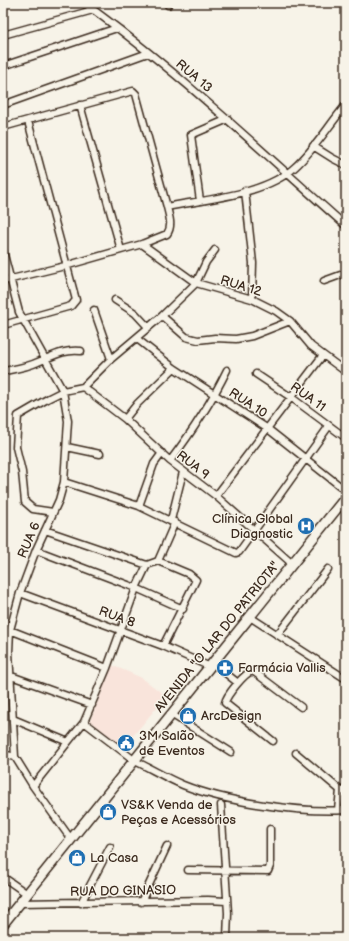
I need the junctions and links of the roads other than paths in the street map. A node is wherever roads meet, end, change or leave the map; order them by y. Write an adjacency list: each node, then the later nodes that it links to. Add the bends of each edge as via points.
1 (84, 3): 2 (street, RUA 13)
2 (93, 10): 3 (street, RUA 13); 4 (street)
3 (117, 28): 5 (street, RUA 13); 6 (street)
4 (3, 35)
5 (148, 53): 8 (street); 10 (street, RUA 13)
6 (3, 66)
7 (80, 104): 11 (street); 18 (street, via 128,91 136,94); 21 (street)
8 (3, 105)
9 (346, 105): 13 (street)
10 (228, 119): 15 (street, RUA 13); 17 (street, via 191,135)
11 (28, 121): 12 (street); 24 (street)
12 (3, 127)
13 (313, 146): 14 (street); 15 (street, via 295,167)
14 (346, 164)
15 (286, 173): 16 (street, via 264,186); 19 (street, RUA 13)
16 (245, 191): 17 (street); 29 (street, via 253,263)
17 (200, 201): 18 (street)
18 (167, 207): 20 (street, via 170,230 168,234)
19 (346, 226)
20 (142, 244): 21 (street); 28 (street, RUA 12)
21 (121, 250): 24 (street)
22 (215, 250): 28 (street)
23 (3, 251): 26 (street, RUA 6)
24 (65, 266): 26 (street); 33 (street, via 75,296 74,303)
25 (346, 273): 27 (street)
26 (6, 280): 33 (street, RUA 6)
27 (324, 281)
28 (196, 283): 29 (street, RUA 12); 32 (street)
29 (252, 299): 34 (street, RUA 12)
30 (115, 300): 36 (street, via 135,313)
31 (94, 310): 41 (street)
32 (162, 316): 34 (street, via 186,336 198,340 252,336); 36 (street)
33 (23, 320): 35 (street); 40 (street, RUA 6)
34 (290, 321): 39 (street, RUA 12, via 311,346)
35 (3, 325)
36 (148, 327): 37 (street)
37 (136, 338): 41 (street); 42 (street, RUA 10)
38 (81, 351): 40 (street, via 69,350)
39 (323, 355): 45 (street, RUA 12); 50 (street)
40 (45, 358): 44 (street, via 38,363); 48 (street, RUA 6)
41 (111, 358): 47 (street)
42 (174, 368): 49 (street, RUA 10); 51 (street)
43 (227, 370): 49 (street)
44 (4, 372)
45 (346, 372)
46 (256, 374): 50 (street, RUA 11)
47 (83, 387): 48 (street); 51 (street, RUA 9)
48 (63, 391): 55 (street, RUA 6, via 68,421); 66 (street, via 25,410 17,420 16,446 22,472 24,502 33,509)
49 (215, 395): 53 (street, RUA 10); 59 (street)
50 (292, 398): 52 (street, RUA 11); 53 (street)
51 (125, 419): 56 (street, RUA 9)
52 (329, 426): 54 (street, RUA 11); 58 (street)
53 (268, 429): 58 (street, RUA 10); 63 (street)
54 (346, 438)
55 (67, 448): 57 (street); 61 (street, RUA 6)
56 (162, 453): 59 (street, RUA 9); 65 (street, via 154,464)
57 (100, 454)
58 (305, 459): 62 (street, RUA 10); 69 (street)
59 (170, 461): 60 (street, RUA 9)
60 (183, 472): 63 (street, RUA 9); 67 (street)
61 (64, 482): 65 (street); 66 (street, RUA 6)
62 (346, 490): 72 (main road, AVENIDA "O LAR DO PATRIOTA")
63 (216, 496): 69 (street, RUA 9)
64 (346, 497): 78 (main road, AVENIDA "O LAR DO PATRIOTA")
65 (140, 506): 67 (street)
66 (52, 512): 68 (street, RUA 6)
67 (173, 521): 69 (street, via 236,553); 71 (street)
68 (46, 530): 70 (street, RUA 6); 73 (street)
69 (253, 531): 72 (street, RUA 9)
70 (36, 550): 75 (street); 76 (street, RUA 6)
71 (158, 561): 73 (street); 77 (street, via 195,578 196,583)
72 (289, 561): 83 (main road, AVENIDA "O LAR DO PATRIOTA")
73 (148, 565): 75 (street)
74 (328, 569): 81 (street)
75 (136, 588): 77 (street); 80 (street)
76 (20, 593): 79 (street, RUA 6); 80 (street, RUA 8)
77 (183, 609): 82 (street)
78 (250, 617): 81 (street); 83 (main road, AVENIDA "O LAR DO PATRIOTA")
79 (10, 630): 84 (street); 86 (street, RUA 6)
80 (121, 631): 82 (street, RUA 8); 84 (street)
81 (277, 635): 87 (street)
82 (164, 646): 83 (street, RUA 8)
83 (209, 664): 88 (street, RUA 8); 91 (main road, AVENIDA "O LAR DO PATRIOTA"); 100 (main road, AVENIDA "O LAR DO PATRIOTA")
84 (107, 668): 89 (street)
85 (3, 673): 86 (street)
86 (11, 674): 89 (street); 92 (street, RUA 6)
87 (346, 679)
88 (238, 683): 90 (street, via 253,671); 94 (street, via 225,703)
89 (92, 705): 93 (street)
90 (301, 707)
91 (171, 714): 96 (street); 100 (main road, AVENIDA "O LAR DO PATRIOTA")
92 (13, 719): 95 (street); 99 (street, RUA 6)
93 (84, 722): 95 (street); 100 (street)
94 (273, 741)
95 (68, 742): 101 (street)
96 (231, 752)
97 (296, 753): 102 (street)
98 (3, 754): 99 (street)
99 (15, 756): 101 (street, RUA 6)
100 (132, 759): 104 (street, via 204,792 290,808); 107 (main road, AVENIDA "O LAR DO PATRIOTA"); 116 (main road, AVENIDA "O LAR DO PATRIOTA")
101 (33, 786): 107 (street, RUA 6)
102 (343, 791): 104 (street)
103 (221, 805): 111 (street)
104 (338, 810): 105 (street)
105 (346, 810)
106 (270, 829): 111 (street, via 269,869)
107 (68, 834): 113 (main road, AVENIDA "O LAR DO PATRIOTA")
108 (167, 846): 115 (street)
109 (110, 847): 117 (street)
110 (188, 870): 111 (street)
111 (224, 871): 114 (street)
112 (3, 877): 113 (street)
113 (23, 891): 118 (main road, AVENIDA "O LAR DO PATRIOTA")
114 (226, 901): 115 (street, RUA DO GINASIO); 120 (street)
115 (141, 902): 117 (street, RUA DO GINASIO)
116 (19, 903): 117 (street, RUA DO GINASIO); 119 (main road, AVENIDA "O LAR DO PATRIOTA")
117 (81, 903)
118 (3, 915)
119 (3, 924)
120 (227, 938)

